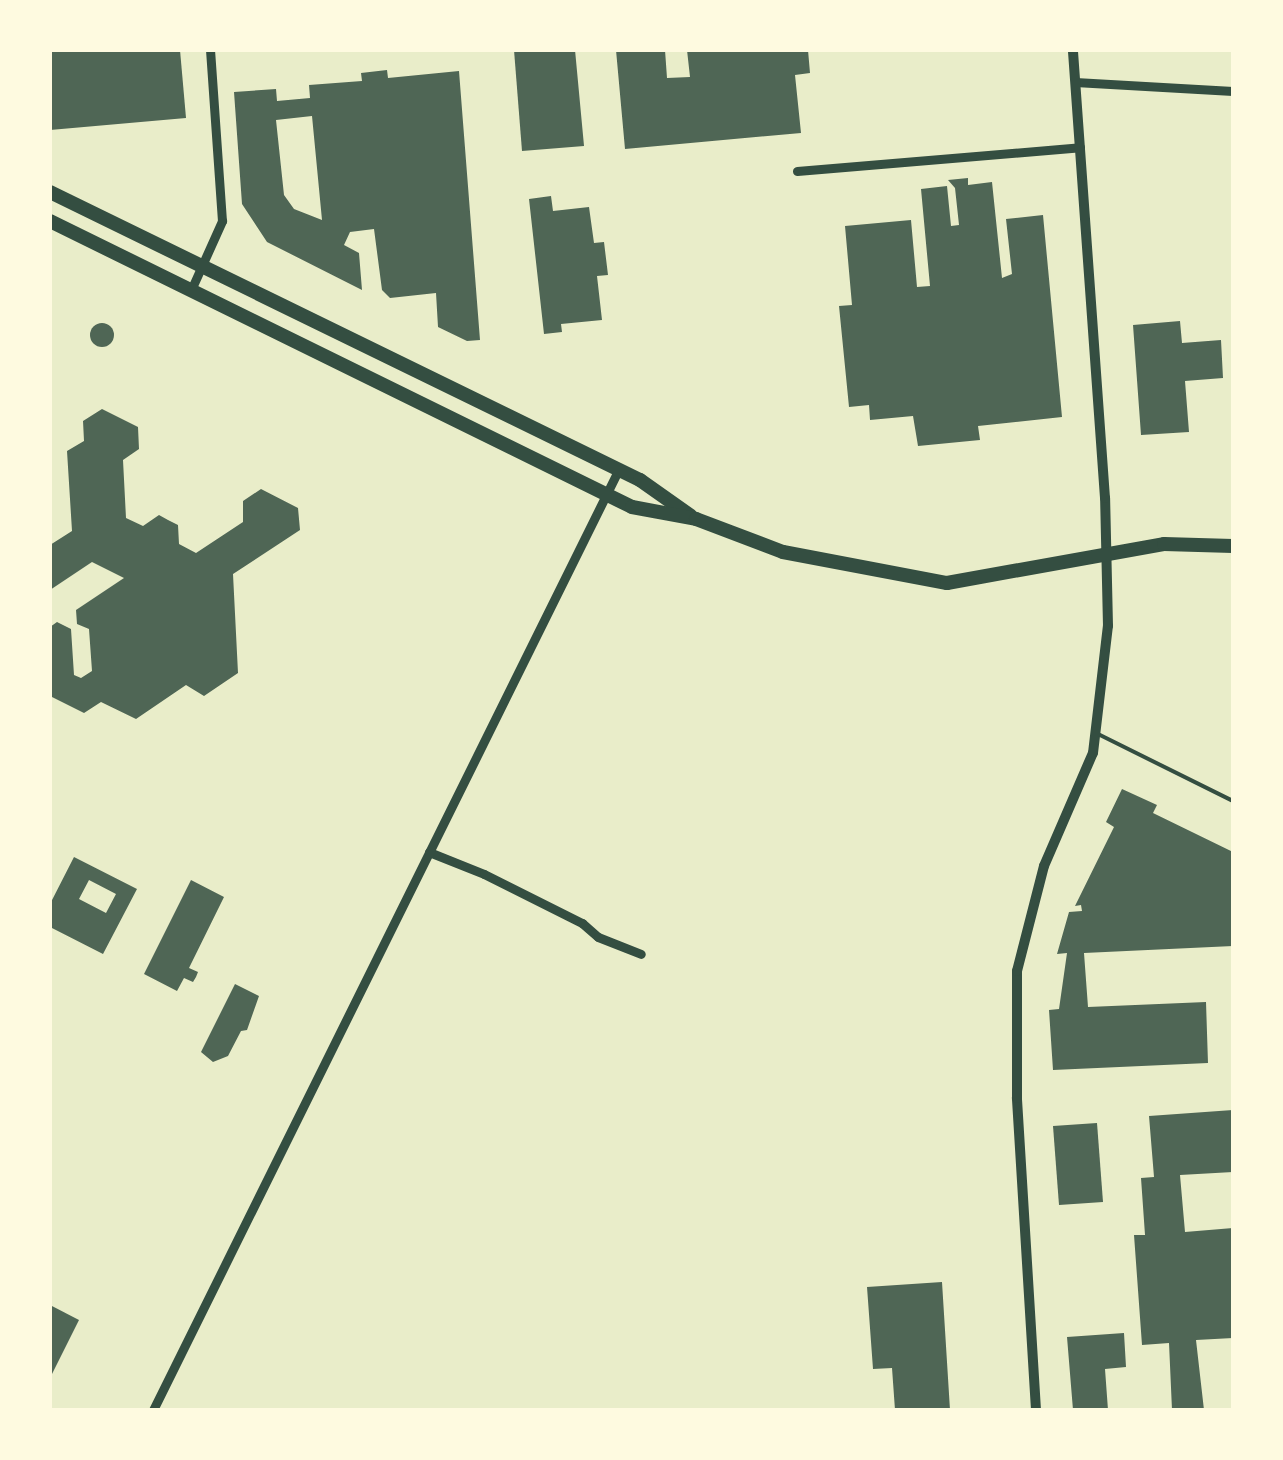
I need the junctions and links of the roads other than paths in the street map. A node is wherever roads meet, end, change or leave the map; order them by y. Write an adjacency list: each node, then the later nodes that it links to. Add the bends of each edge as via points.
1 (210, 50): 9 (street, via 222,221)
2 (1073, 50): 3 (street)
3 (1075, 82): 4 (street); 5 (street)
4 (1233, 90)
5 (1080, 147): 6 (street); 15 (street)
6 (797, 171)
7 (50, 192): 9 (main road)
8 (50, 221): 10 (main road)
9 (203, 267): 10 (street); 11 (main road)
10 (191, 290): 12 (main road)
11 (618, 471): 12 (street); 13 (main road)
12 (607, 493): 13 (main road, via 632,507); 18 (street)
13 (696, 520): 15 (main road, via 783,552 926,582 977,580)
14 (1233, 546): 15 (main road, via 1181,542)
15 (1108, 555): 16 (street)
16 (1098, 734): 17 (lane); 21 (street, via 1035,892 1017,972 1016,1098)
17 (1233, 801)
18 (429, 852): 19 (street); 20 (street)
19 (641, 954)
20 (153, 1410)
21 (1036, 1410)

